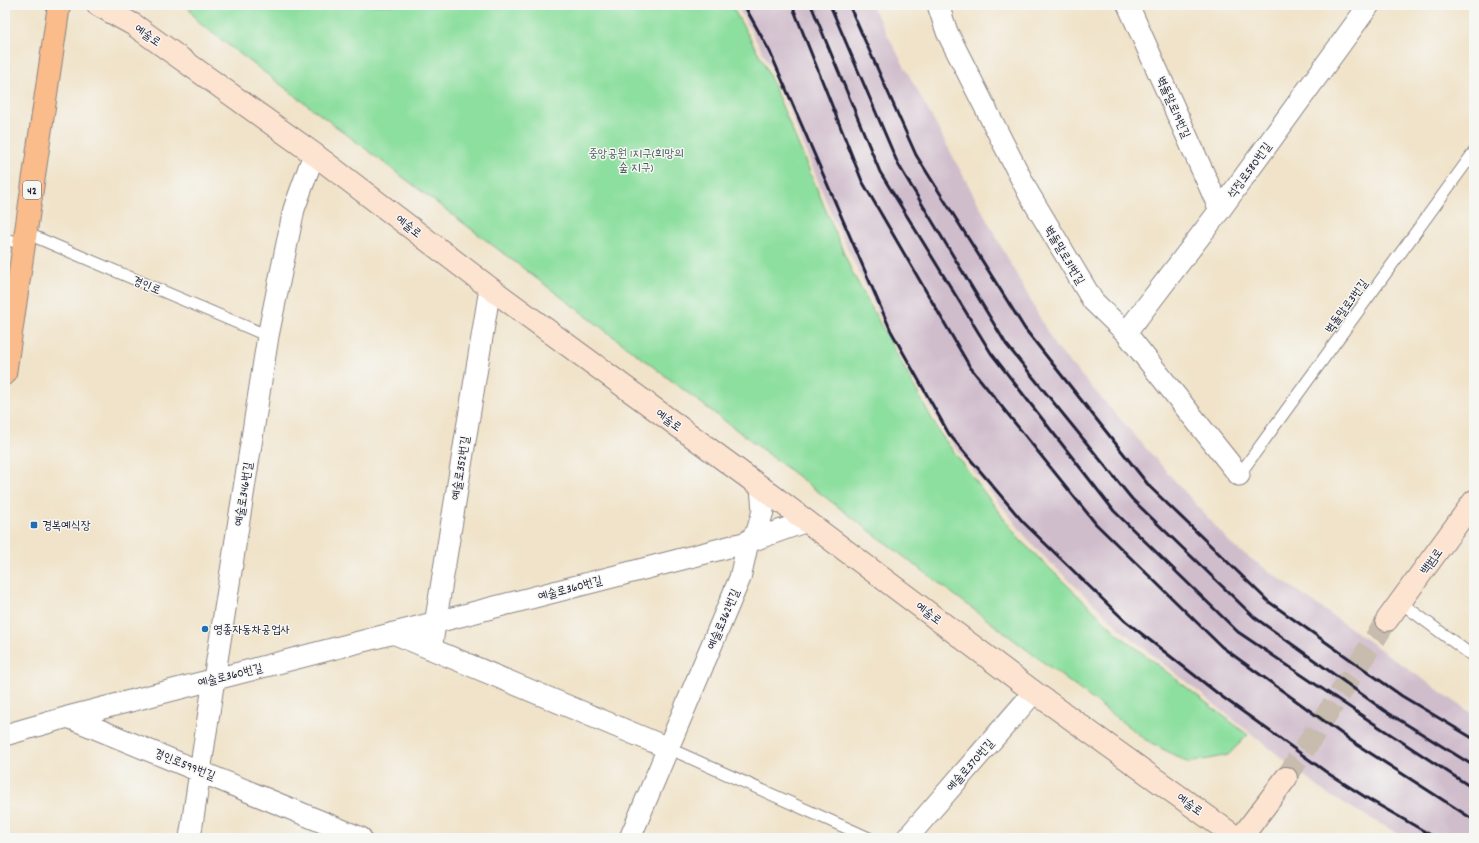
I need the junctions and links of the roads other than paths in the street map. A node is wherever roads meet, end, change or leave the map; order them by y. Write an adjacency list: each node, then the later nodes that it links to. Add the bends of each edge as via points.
1 (59, 5): 9 (main road, 42)
2 (98, 5): 7 (street, 예술로, via 134,25)
3 (938, 5): 11 (street, 벽돌말로31번길, via 947,32 1029,194 1093,301)
4 (1128, 5): 8 (street, 벽돌말로19번길)
5 (1369, 5): 8 (street, 석정로580번길)
6 (1474, 152): 14 (lane, 벽돌말로3번길)
7 (314, 154): 10 (street, 예술로); 12 (street, 예술로346번길, via 294,209)
8 (1220, 210): 11 (street, 석정로580번길)
9 (19, 239): 12 (lane, 경인로); 13 (main road, 42)
10 (490, 288): 15 (street, 예술로); 21 (street, 예술로352번길)
11 (1126, 333): 14 (street, 벽돌말로31번길)
12 (268, 336): 25 (street, 예술로346번길)
13 (5, 374)
14 (1239, 475)
15 (761, 488): 17 (street, 예술로); 18 (street, 예술로362번길, via 763,511 757,532)
16 (1474, 501): 19 (street, 백범로)
17 (807, 521): 18 (street, 예술로360번길); 26 (street, 예술로)
18 (748, 542): 21 (street, 예술로360번길); 29 (street, 예술로362번길, via 740,578)
19 (1400, 602): 20 (street, 백범로); 24 (lane)
20 (1387, 620)
21 (435, 622): 22 (street, 예술로360번길); 23 (street, 예술로352번길)
22 (393, 633): 23 (street); 25 (street, 예술로360번길)
23 (431, 649): 29 (street)
24 (1474, 657)
25 (214, 679): 27 (street, 예술로360번길); 30 (street, 예술로346번길)
26 (1034, 692): 36 (street, 예술로370번길); 37 (street, 예술로)
27 (68, 717): 28 (street); 30 (street, 경인로599번길)
28 (5, 735)
29 (668, 748): 34 (street, 예술로362번길); 35 (lane)
30 (200, 770): 32 (street, 예술로346번길); 33 (street, 경인로599번길)
31 (1286, 778): 38 (street)
32 (190, 838)
33 (361, 838)
34 (630, 838)
35 (869, 838)
36 (907, 838)
37 (1237, 838)
38 (1241, 838)

